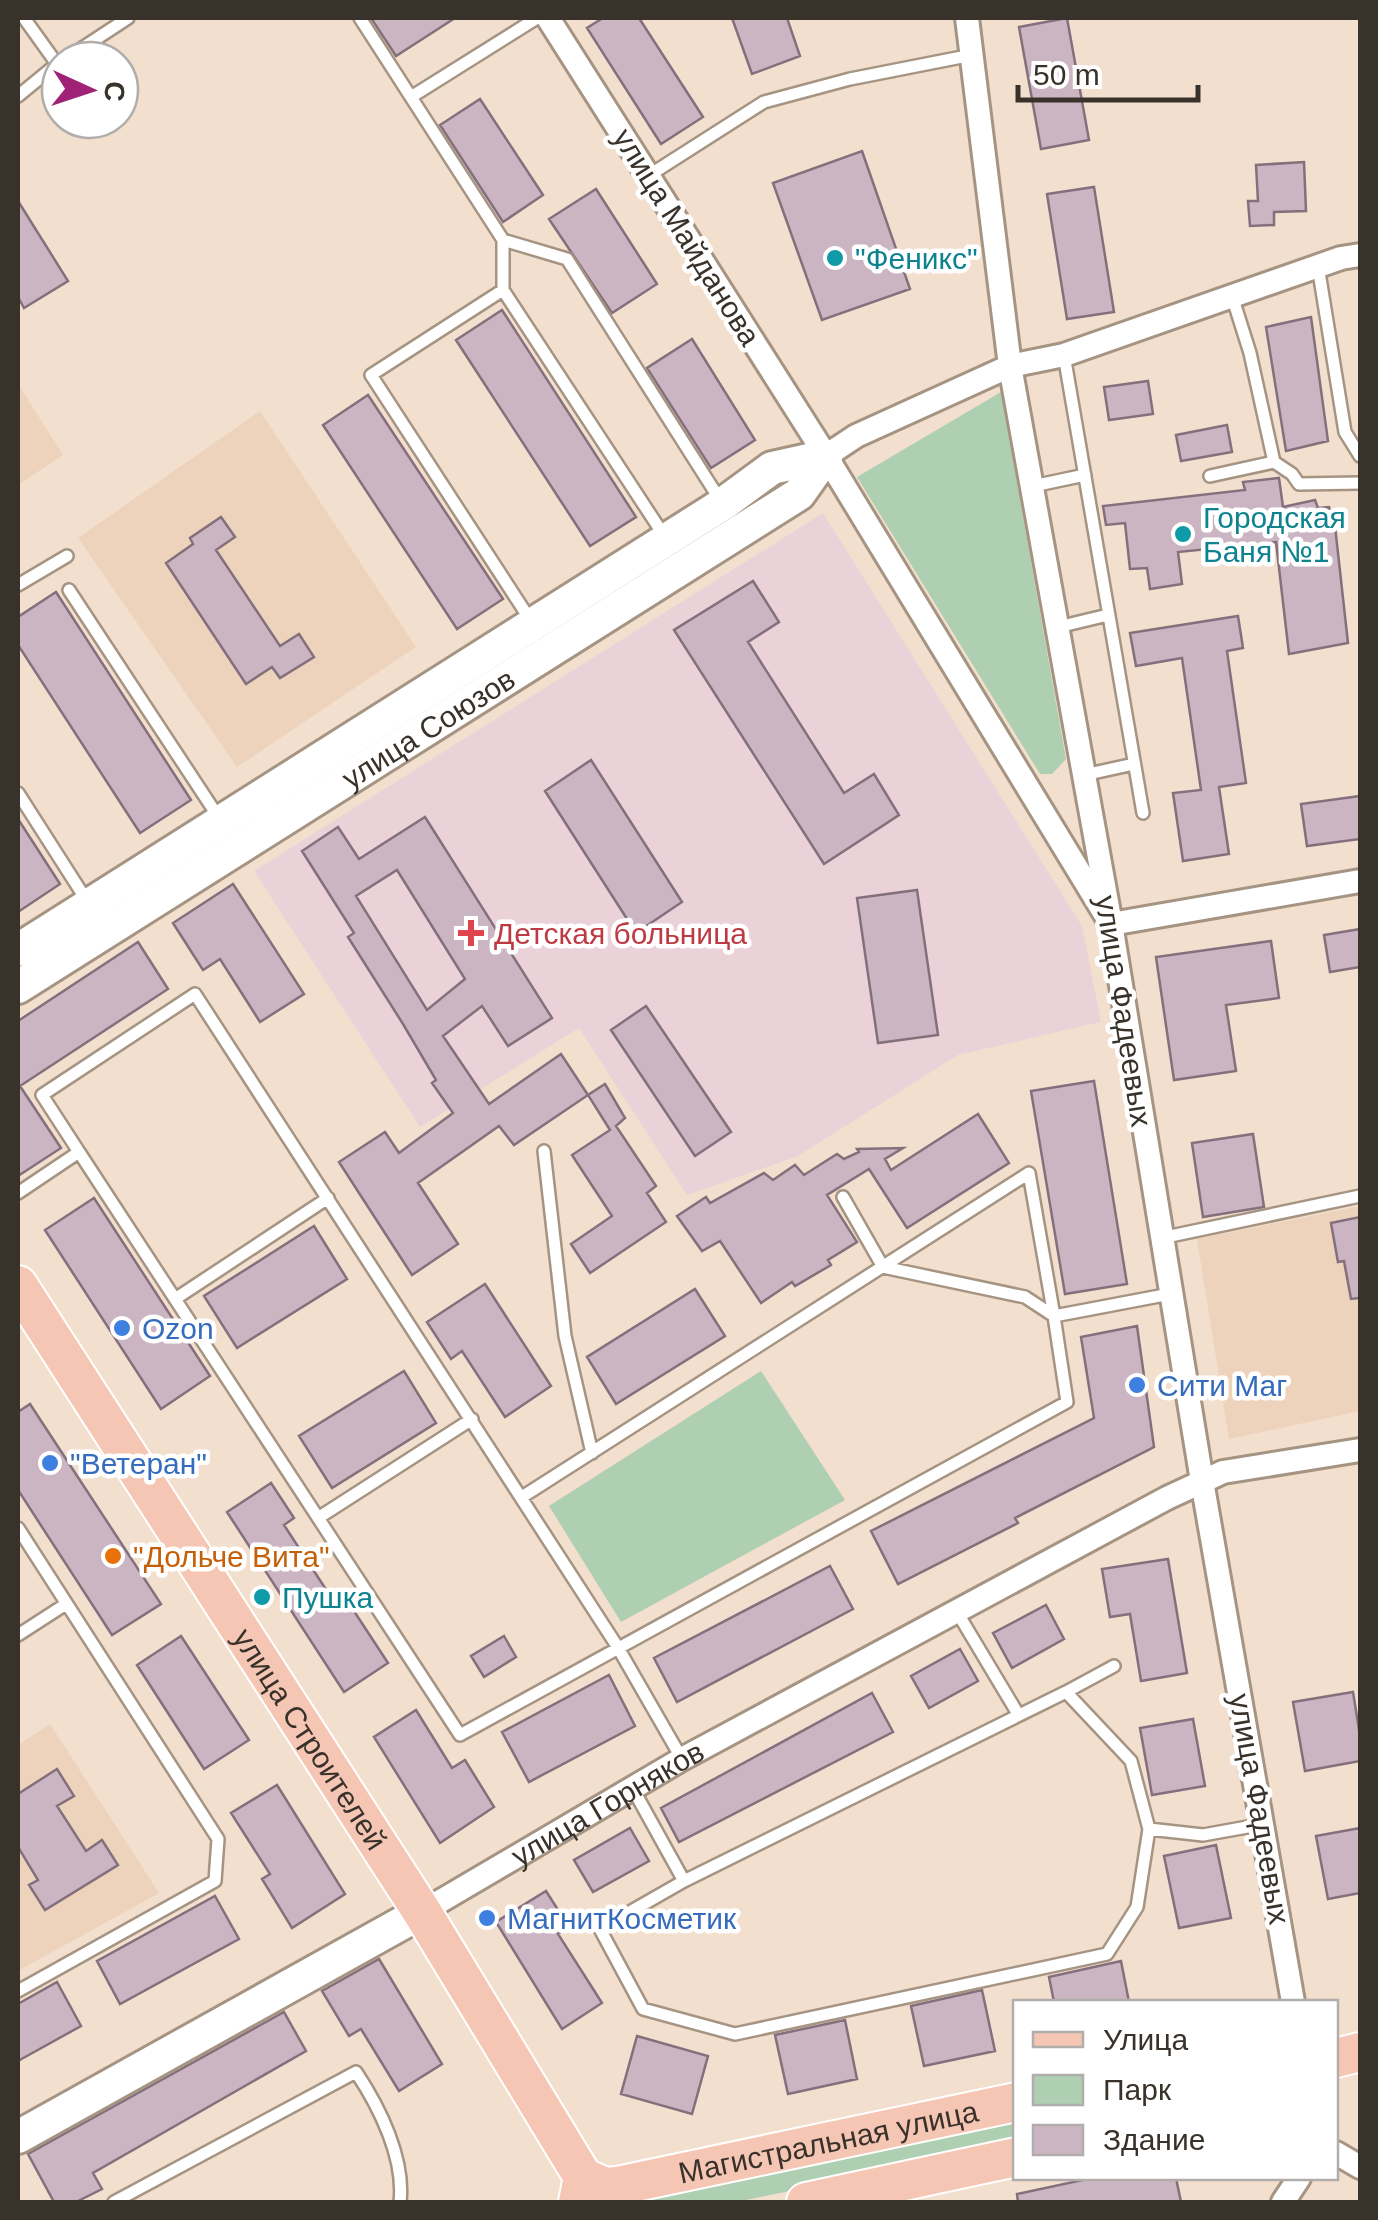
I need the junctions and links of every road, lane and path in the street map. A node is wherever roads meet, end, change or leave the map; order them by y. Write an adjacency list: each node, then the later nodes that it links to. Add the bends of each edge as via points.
1 (24, 18): 7 (lane)
2 (128, 18): 8 (lane)
3 (360, 18): 12 (lane)
4 (537, 18): 12 (lane)
5 (548, 18): 13 (street, улица Майданова)
6 (967, 18): 9 (street, улица Фадеевых)
7 (42, 40)
8 (94, 40)
9 (972, 56): 13 (lane, via 764,102); 20 (street, улица Фадеевых)
10 (40, 78): 11 (lane)
11 (18, 96)
12 (411, 97): 14 (lane)
13 (648, 176): 21 (street, улица Майданова)
14 (503, 240): 17 (lane); 28 (lane, via 567,259)
15 (1360, 255): 16 (street, улица Союзов)
16 (1318, 266): 18 (street, улица Союзов); 22 (lane, via 1346,432)
17 (503, 290): 29 (lane); 34 (lane, via 370,376)
18 (1232, 296): 19 (street, улица Союзов); 23 (lane)
19 (1064, 356): 20 (street, улица Союзов); 24 (lane)
20 (1010, 366): 21 (street, улица Союзов); 27 (street, улица Фадеевых)
21 (826, 456): 28 (street, улица Союзов, via 772,468); 37 (street, улица Союзов, via 799,494); 45 (street, улица Майданова)
22 (1360, 456)
23 (1274, 462): 25 (lane); 26 (lane, via 1299,484)
24 (1085, 476): 27 (lane); 33 (lane)
25 (1210, 476)
26 (1360, 482)
27 (1032, 486): 35 (street, улица Фадеевых)
28 (723, 504): 29 (street, улица Союзов)
29 (666, 540): 34 (street, улица Союзов)
30 (67, 556): 31 (lane)
31 (18, 585)
32 (69, 590): 41 (lane)
33 (1108, 615): 35 (lane); 36 (lane)
34 (533, 624): 37 (street, улица Союзов)
35 (1058, 626): 38 (street, улица Фадеевых)
36 (1134, 764): 38 (lane); 40 (lane)
37 (324, 774): 41 (street, улица Союзов); 43 (street, улица Союзов)
38 (1084, 775): 45 (street, улица Фадеевых)
39 (18, 793): 44 (lane)
40 (1142, 814)
41 (222, 822): 43 (street, улица Союзов)
42 (1360, 882): 45 (street)
43 (137, 892): 44 (street, улица Союзов); 47 (street, улица Союзов)
44 (90, 905): 46 (street, улица Союзов)
45 (1111, 924): 54 (street, улица Фадеевых)
46 (18, 950)
47 (18, 987)
48 (544, 1151): 62 (lane, via 565,1336)
49 (79, 1152): 50 (lane); 53 (lane, via 42,1095 196,994); 58 (lane)
50 (18, 1193)
51 (1360, 1196): 54 (lane)
52 (842, 1197): 55 (lane)
53 (328, 1198): 58 (lane); 60 (lane)
54 (1161, 1238): 57 (street, улица Фадеевых)
55 (883, 1267): 59 (lane, via 1026,1296); 59 (lane, via 1029,1172); 62 (lane)
56 (18, 1286): 79 (main road, улица Строителей)
57 (1170, 1294): 59 (lane); 63 (street, улица Фадеевых)
58 (175, 1299): 65 (lane)
59 (1054, 1316): 70 (lane, via 1067,1402)
60 (472, 1420): 64 (lane); 65 (lane)
61 (1360, 1450): 63 (street, улица Горняков)
62 (592, 1452): 64 (lane)
63 (1202, 1481): 68 (street, улица Горняков); 76 (street, улица Фадеевых)
64 (522, 1497): 70 (lane)
65 (318, 1518): 70 (lane, via 460,1734)
66 (18, 1528): 67 (lane)
67 (66, 1604): 69 (lane); 80 (lane, via 218,1839 216,1881)
68 (957, 1612): 73 (lane); 74 (street, улица Горняков)
69 (18, 1635)
70 (617, 1646): 74 (lane)
71 (1114, 1666): 72 (lane)
72 (1066, 1692): 73 (lane); 77 (lane, via 1131,1761)
73 (1018, 1714): 78 (lane)
74 (682, 1759): 75 (street, улица Горняков)
75 (632, 1789): 78 (lane); 79 (street, улица Горняков)
76 (1264, 1824): 77 (lane, via 1203,1834); 81 (street, улица Фадеевых)
77 (1149, 1829): 78 (lane, via 1137,1906 1106,1954 735,2034 643,2009 600,1929)
78 (684, 1881)
79 (422, 1912): 83 (street, улица Горняков); 88 (main road, улица Строителей)
80 (18, 1990)
81 (1293, 2000)
82 (1013, 2103): 88 (main road, Магистральная улица)
83 (18, 2136)
84 (1338, 2154): 86 (street)
85 (1013, 2159): 91 (main road, Магистральная улица)
86 (1360, 2166)
87 (1298, 2180): 92 (street)
88 (581, 2190)
89 (119, 2201): 90 (lane, via 356,2072 382,2111)
90 (400, 2202)
91 (806, 2202)
92 (1283, 2202)

